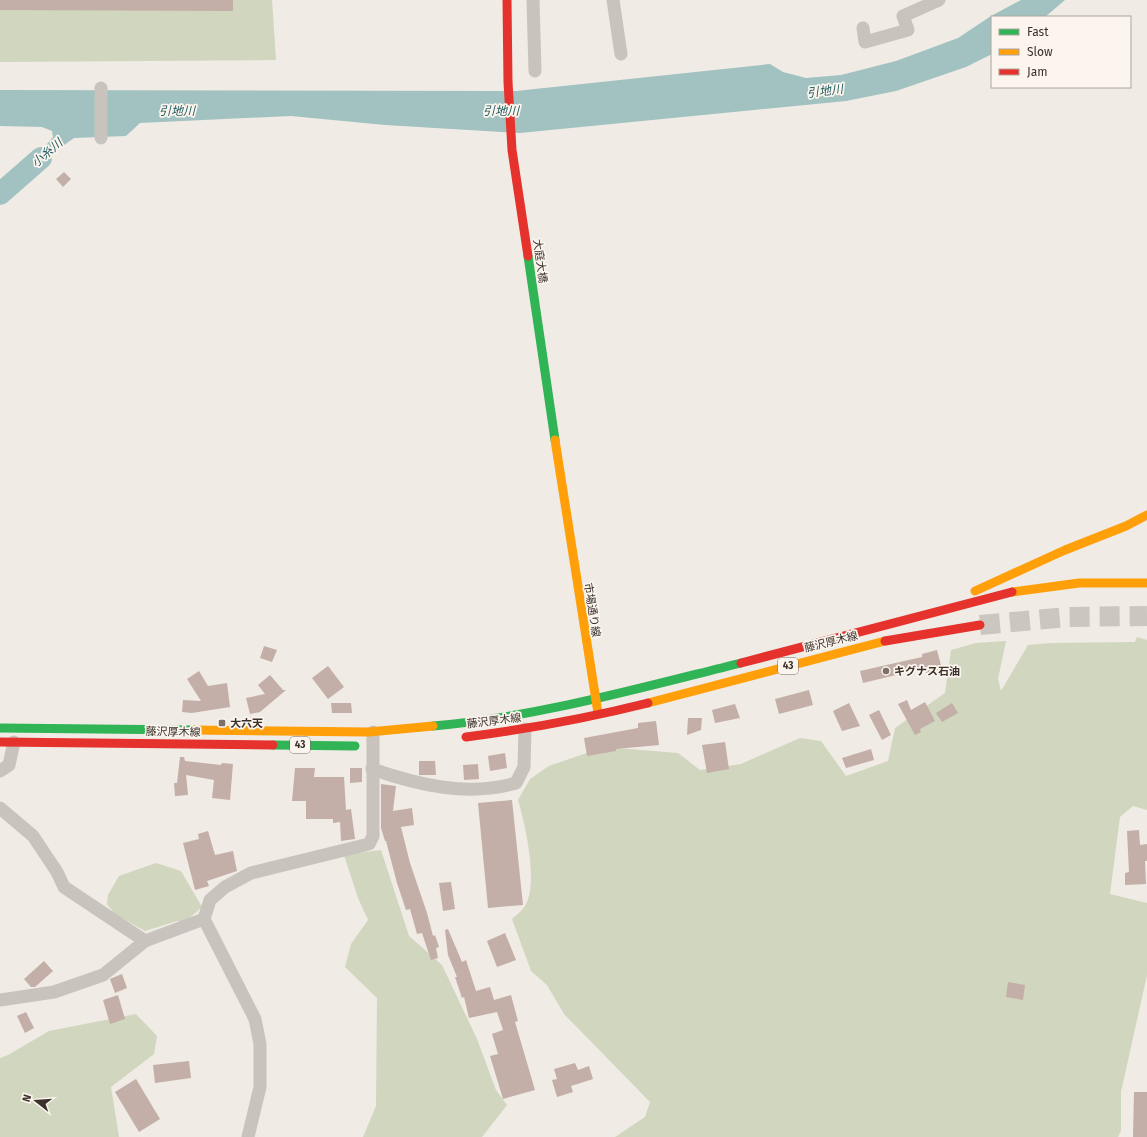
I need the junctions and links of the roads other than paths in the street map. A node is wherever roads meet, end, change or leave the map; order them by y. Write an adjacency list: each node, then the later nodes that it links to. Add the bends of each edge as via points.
1 (508, 0): 11 (main road, 大庭大橋, via 508,82 512,150)
2 (533, 0): 7 (street)
3 (613, 0): 6 (street)
4 (939, 0): 5 (street, via 903,16 908,30 901,33 865,42)
5 (862, 28)
6 (621, 54)
7 (535, 71)
8 (101, 88): 9 (street)
9 (101, 138)
10 (1147, 515): 13 (main road, 藤沢厚木線 / 43)
11 (567, 525): 15 (main road, 市場通り線)
12 (1147, 583): 13 (main road, 藤沢厚木線 / 43, via 1082,582 1035,587)
13 (921, 617): 15 (main road, 藤沢厚木線 / 43)
14 (980, 625): 16 (main road, 藤沢厚木線 / 43, via 885,641)
15 (594, 700): 16 (main road, 市場通り線); 19 (main road, 藤沢厚木線 / 43, via 479,722)
16 (598, 716): 18 (main road, 藤沢厚木線 / 43)
17 (0, 728): 19 (main road, 藤沢厚木線 / 43)
18 (525, 729): 20 (main road, 藤沢厚木線 / 43); 24 (street, via 524,767 516,783 496,789 466,790 407,781)
19 (373, 732): 23 (street)
20 (456, 738)
21 (0, 742): 22 (main road, 藤沢厚木線 / 43)
22 (14, 742): 23 (main road, 藤沢厚木線 / 43); 25 (street, via 9,765)
23 (377, 745): 24 (street)
24 (372, 769): 27 (street, via 373,836 369,844 251,873 225,887 210,900)
25 (0, 771)
26 (0, 808): 28 (street, via 33,836 64,887)
27 (204, 919): 28 (street); 30 (street, via 255,1018 260,1044 260,1087)
28 (145, 941): 29 (street, via 103,975 54,992)
29 (0, 1000)
30 (248, 1137)

